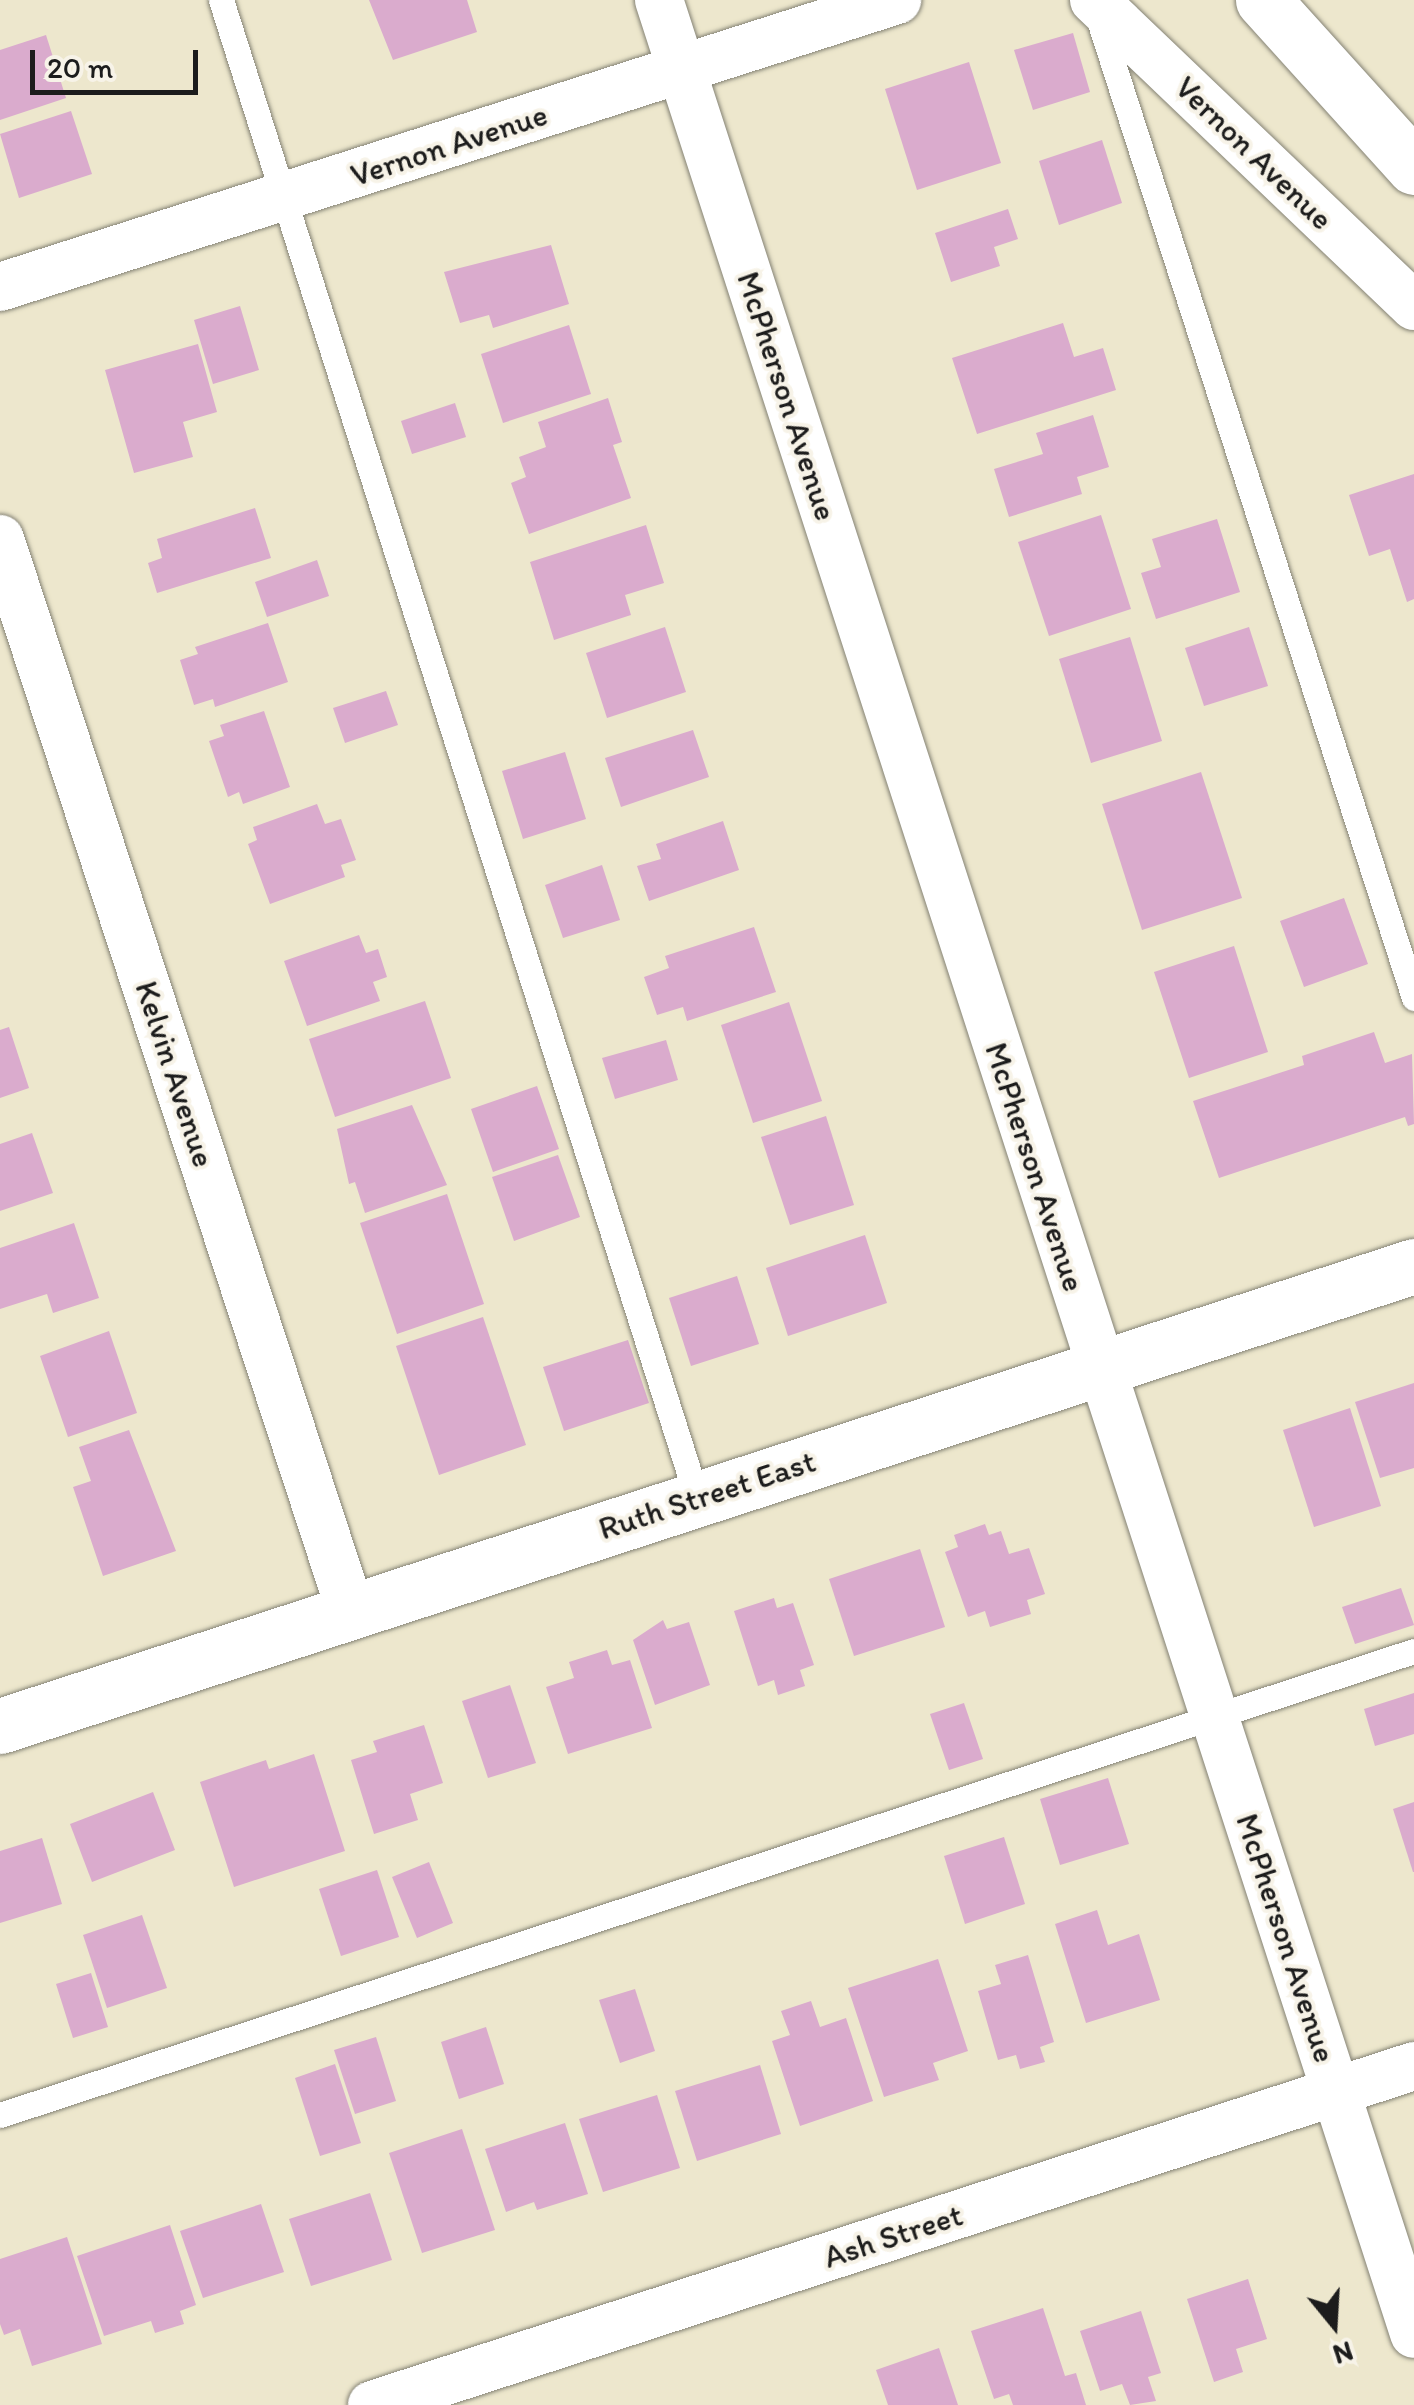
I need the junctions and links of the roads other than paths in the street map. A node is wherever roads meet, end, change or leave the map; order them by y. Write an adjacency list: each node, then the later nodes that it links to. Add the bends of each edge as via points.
1 (221, 0): 8 (lane)
2 (659, 0): 6 (street, McPherson Avenue)
3 (897, 0): 6 (street, Vernon Avenue)
4 (1093, 0): 10 (street, Vernon Avenue); 12 (lane)
5 (1262, 0): 7 (main road)
6 (682, 71): 8 (street, Vernon Avenue); 14 (street, McPherson Avenue)
7 (1414, 167)
8 (287, 197): 9 (street, Vernon Avenue); 15 (lane)
9 (0, 287)
10 (1414, 306)
11 (0, 539): 16 (street, Kelvin Avenue)
12 (1414, 998)
13 (1414, 1266): 14 (main road, Ruth Street East)
14 (1100, 1367): 15 (main road, Ruth Street East); 18 (street, McPherson Avenue)
15 (697, 1498): 16 (main road, Ruth Street East)
16 (350, 1609): 19 (main road, Ruth Street East)
17 (1414, 1652): 18 (lane)
18 (1213, 1717): 21 (street, McPherson Avenue); 22 (lane)
19 (0, 1726)
20 (1414, 2066): 21 (street, Ash Street)
21 (1337, 2092): 23 (street, McPherson Avenue); 24 (street, Ash Street)
22 (0, 2115)
23 (1414, 2334)
24 (372, 2405)

